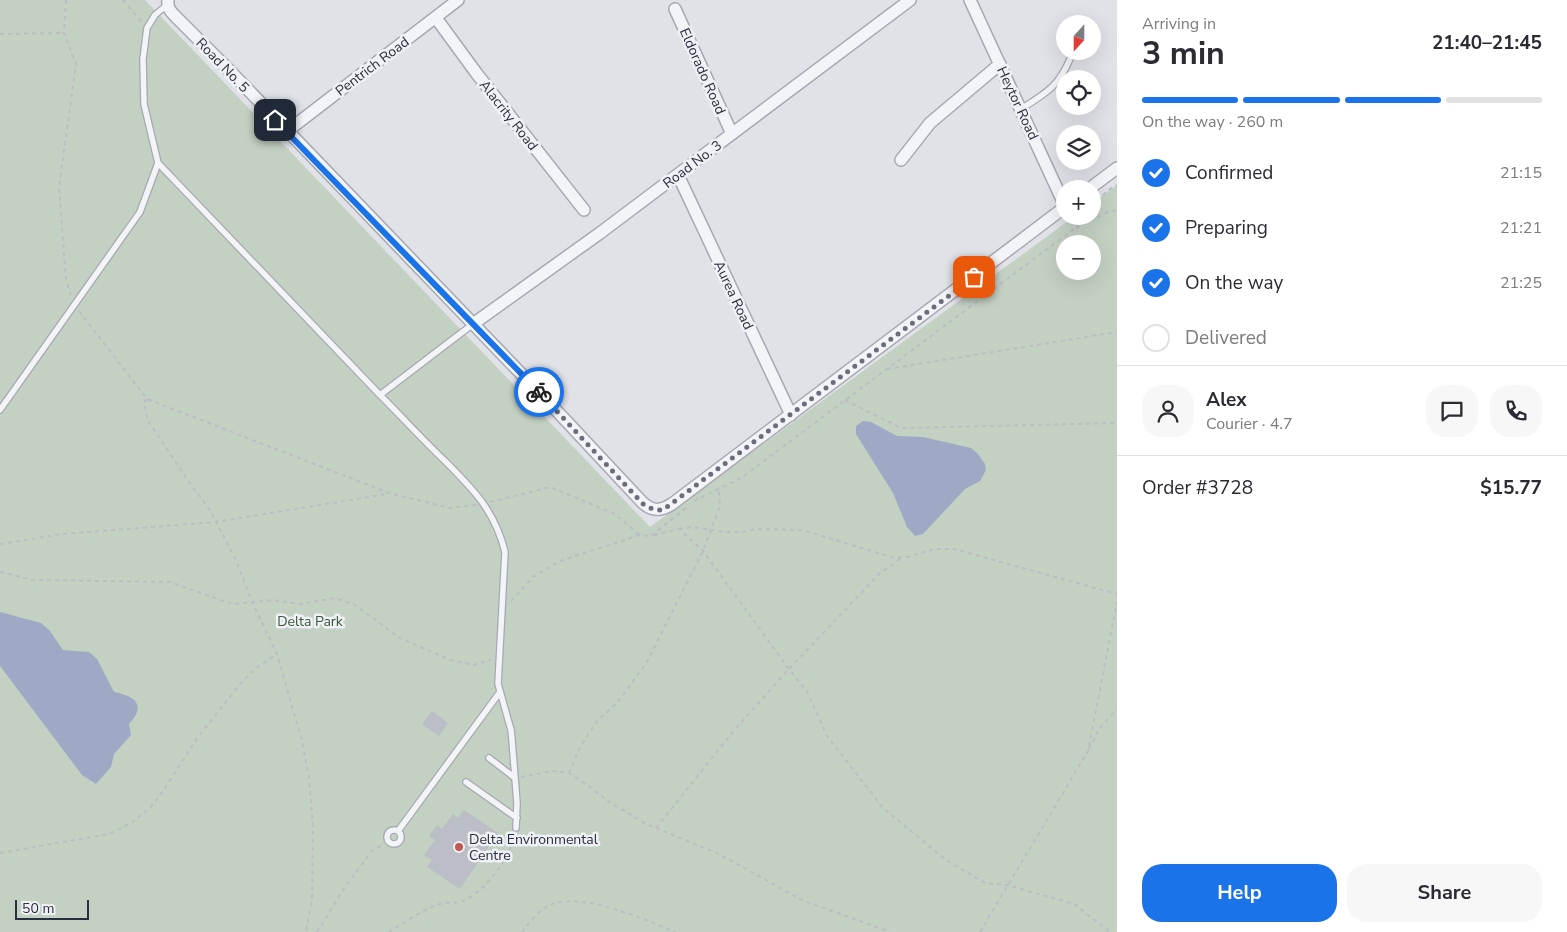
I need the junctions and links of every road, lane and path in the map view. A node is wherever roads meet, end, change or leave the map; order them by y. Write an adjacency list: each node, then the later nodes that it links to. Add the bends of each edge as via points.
1 (66, 0): 10 (path)
2 (123, 0): 9 (path)
3 (458, 0): 8 (street, Pentrich Road)
4 (910, 0): 16 (street, Road No. 3)
5 (970, 0): 13 (street, Heytor Road)
6 (168, 3): 9 (lane); 15 (street, Road No. 5, via 169,10)
7 (675, 9): 16 (street, Eldorado Road)
8 (436, 18): 15 (street, Pentrich Road); 25 (street, Alacrity Road)
9 (147, 28): 18 (lane, via 143,59 144,104)
10 (64, 33): 11 (path); 29 (path, via 76,64 58,187 66,280)
11 (0, 34)
12 (1070, 60): 14 (lane, via 1059,81)
13 (1000, 64): 14 (street, Heytor Road); 17 (street, via 930,123)
14 (1020, 109): 23 (street, Heytor Road)
15 (286, 132): 30 (street, Road No. 5)
16 (732, 134): 20 (street, Road No. 3)
17 (901, 160)
18 (158, 163): 29 (lane, via 140,212); 33 (lane)
19 (1117, 168): 21 (street)
20 (678, 175): 30 (street, Road No. 3); 37 (street, Aurea Road)
21 (1101, 180)
22 (1117, 185): 24 (path)
23 (1056, 187)
24 (1101, 197)
25 (584, 210)
26 (1117, 210): 28 (path)
27 (1056, 213): 37 (street)
28 (1074, 229)
29 (74, 305): 34 (path); 36 (lane)
30 (473, 324): 33 (lane); 37 (street, Road No. 5, via 642,502 655,510 663,510 672,504)
31 (1117, 332): 32 (path)
32 (886, 369)
33 (380, 395): 41 (lane, via 461,476)
34 (147, 399): 40 (path); 42 (path, via 144,403 148,420)
35 (845, 400): 38 (path, via 901,428)
36 (0, 410)
37 (791, 415)
38 (1117, 423)
39 (718, 489): 44 (path, via 720,506)
40 (389, 493): 41 (path, via 450,508); 42 (path)
41 (484, 504): 45 (path, via 550,487 614,514); 55 (lane, via 500,531 505,552)
42 (216, 522): 47 (path, via 62,534); 52 (path, via 235,558)
43 (679, 528): 44 (path); 46 (path); 48 (path)
44 (710, 531): 48 (path); 49 (path, via 802,530 895,558)
45 (640, 535)
46 (652, 536)
47 (0, 544)
48 (703, 551): 56 (path); 61 (path, via 647,662 617,703 598,720 580,747)
49 (902, 557): 51 (path, via 934,549 954,550); 56 (path, via 879,574)
50 (0, 572): 52 (path, via 33,580 170,582 232,604)
51 (1117, 594)
52 (252, 602): 54 (path); 55 (path, via 273,600 300,604 334,598 355,605 400,638 450,660 473,665)
53 (1117, 602): 59 (path)
54 (277, 654): 69 (path, via 241,683 198,738 161,794 133,822 109,834); 72 (path, via 309,777 313,827 312,899)
55 (500, 657): 57 (lane)
56 (789, 669): 66 (path, via 736,728); 70 (path, via 807,692 827,736 883,808 946,860 985,882)
57 (500, 692): 62 (lane, via 511,730); 67 (lane)
58 (1117, 709): 59 (path, via 1099,729)
59 (1088, 751): 70 (path)
60 (489, 758): 62 (lane)
61 (569, 773): 62 (path, via 552,771); 66 (path, via 608,801)
62 (515, 778): 64 (lane)
63 (466, 782): 64 (lane)
64 (517, 818): 65 (lane)
65 (516, 828): 74 (path, via 505,859 478,892 461,902 441,903)
66 (656, 828): 78 (path, via 719,854 802,900)
67 (398, 831): 68 (lane, via 389,832); 68 (lane, via 401,837 398,842 392,844)
68 (388, 841): 73 (path, via 371,852 342,890)
69 (0, 853)
70 (1007, 885): 79 (path); 80 (path, via 1074,904)
71 (527, 926): 75 (path); 76 (path); 77 (path, via 550,906 570,902 619,910)
72 (306, 932)
73 (317, 932)
74 (388, 932)
75 (522, 932)
76 (526, 932)
77 (676, 932)
78 (890, 932)
79 (980, 932)
80 (1110, 932)

